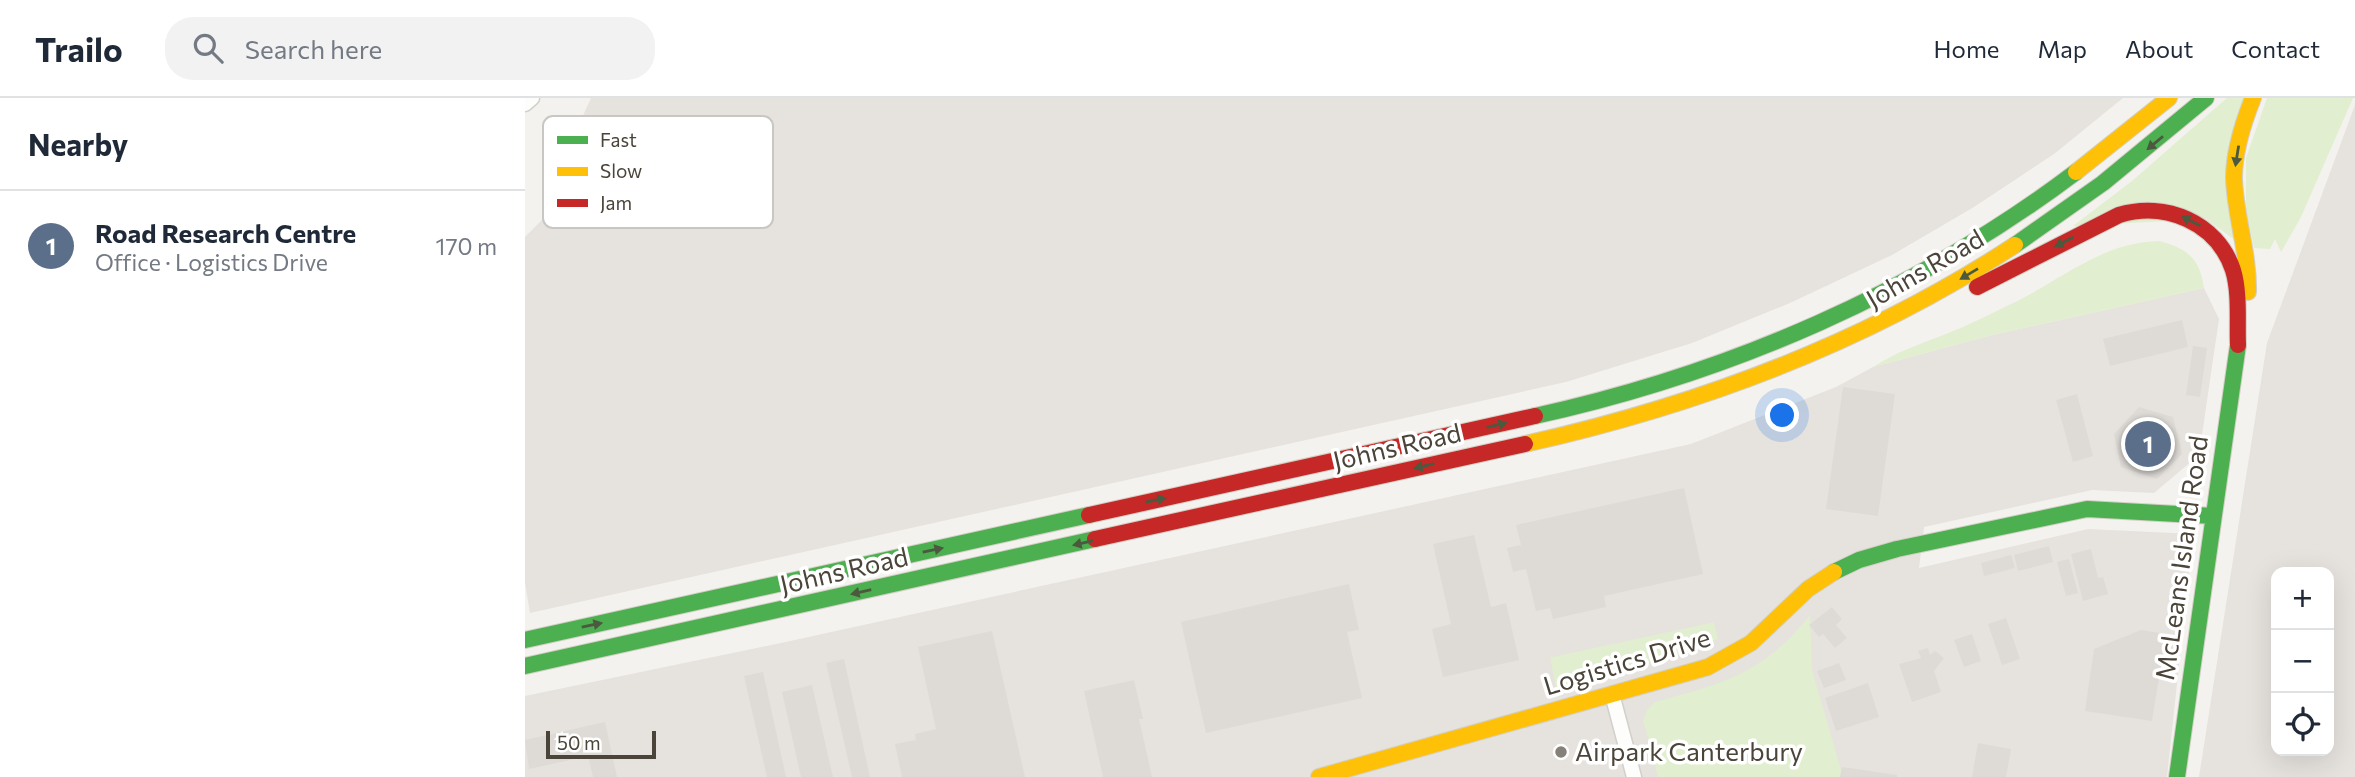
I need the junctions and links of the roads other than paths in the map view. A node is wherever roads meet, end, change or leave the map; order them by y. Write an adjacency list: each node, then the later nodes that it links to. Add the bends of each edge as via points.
1 (532, 98): 5 (street)
2 (2169, 98): 9 (main road, Johns Road, one-way to 2, via 1545,414 1700,371 1807,329 1953,254 2073,175)
3 (2206, 98): 7 (main road, Johns Road, one-way to 7, via 2139,156 2049,223 1965,277 1867,330 1689,401)
4 (2253, 98): 6 (main road, one-way to 6, via 2235,169 2249,274)
5 (525, 104)
6 (2238, 345): 7 (main road, one-way to 7, via 2233,271 2221,244 2189,219 2145,211 2112,218 1896,328 1784,379 1722,402); 8 (main road, McLeans Island Road)
7 (1586, 430): 10 (main road, Johns Road, one-way to 10)
8 (2213, 516): 11 (main road, Logistics Drive, via 2087,509 1872,557 1836,570 1808,589 1751,643 1723,660); 14 (main road, McLeans Island Road)
9 (525, 640)
10 (525, 666)
11 (1612, 694): 12 (main road, Logistics Drive); 13 (street)
12 (1319, 777)
13 (1635, 777)
14 (2177, 777)

